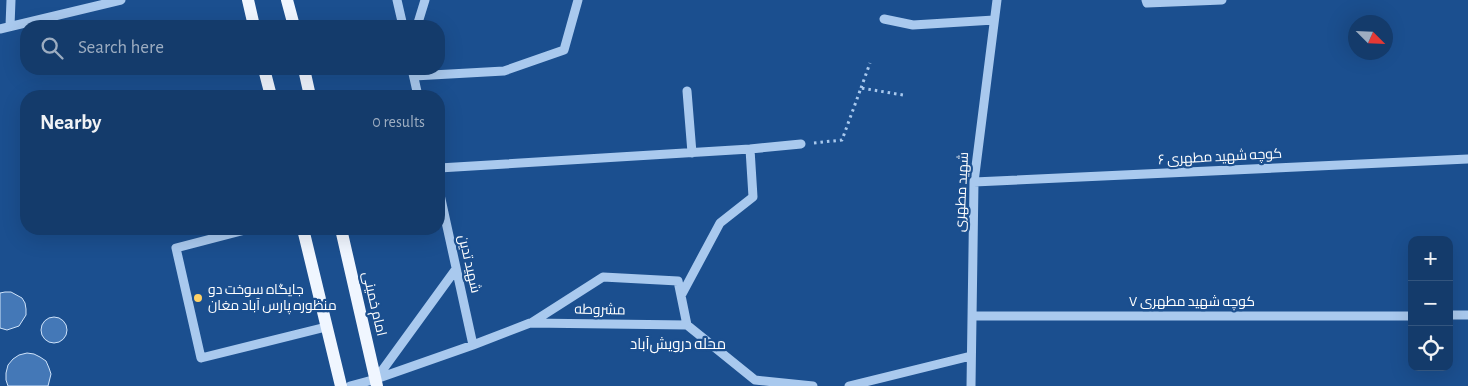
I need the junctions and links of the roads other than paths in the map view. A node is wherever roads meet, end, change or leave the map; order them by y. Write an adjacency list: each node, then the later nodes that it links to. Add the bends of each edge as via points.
1 (10, 0): 19 (street)
2 (121, 0): 12 (street)
3 (248, 0): 13 (main road)
4 (287, 0): 14 (main road)
5 (397, 0): 15 (street)
6 (426, 0): 16 (street)
7 (578, 0): 21 (street, via 564,50 504,70)
8 (997, 0): 17 (street, شهید مطهری)
9 (1146, 0): 10 (street, via 1146,3)
10 (1222, 0)
11 (884, 19): 17 (street, via 913,25)
12 (36, 20)
13 (253, 20)
14 (292, 20)
15 (402, 20)
16 (420, 20)
17 (994, 20): 34 (street, شهید مطهری)
18 (20, 24): 19 (street)
19 (10, 26): 20 (street)
20 (0, 29)
21 (445, 71)
22 (266, 75): 25 (main road)
23 (305, 75): 26 (main road)
24 (414, 75): 27 (street)
25 (269, 90)
26 (309, 90)
27 (417, 90)
28 (686, 91): 31 (street)
29 (801, 144): 30 (street)
30 (750, 150): 31 (street); 40 (street, via 753,197 720,223)
31 (692, 153): 33 (street)
32 (1468, 159): 34 (street, کوچه شهید مطهری ۶)
33 (445, 168)
34 (974, 182): 41 (street, شهید مطهری)
35 (445, 218): 39 (street, شهید تدین)
36 (226, 235): 47 (street, via 176,248 201,358)
37 (304, 235): 47 (main road)
38 (342, 235): 50 (main road, امام خمینی)
39 (456, 269): 48 (street, شهید تدین); 50 (street)
40 (682, 294): 45 (street, via 678,281 602,277); 46 (street)
41 (972, 316): 42 (street, کوچه شهید مطهری ۷); 49 (street, شهید مطهری)
42 (1408, 316)
43 (1453, 316): 44 (street)
44 (1468, 316)
45 (530, 323): 46 (street, مشروطه); 48 (street, مشروطه)
46 (687, 325): 53 (street, via 754,380)
47 (326, 327): 51 (main road)
48 (473, 345): 50 (street, مشروطه)
49 (971, 356): 54 (street); 55 (street, شهید مطهری)
50 (377, 382): 52 (street, مشروطه)
51 (341, 386)
52 (350, 386)
53 (813, 386)
54 (849, 386)
55 (971, 386)

